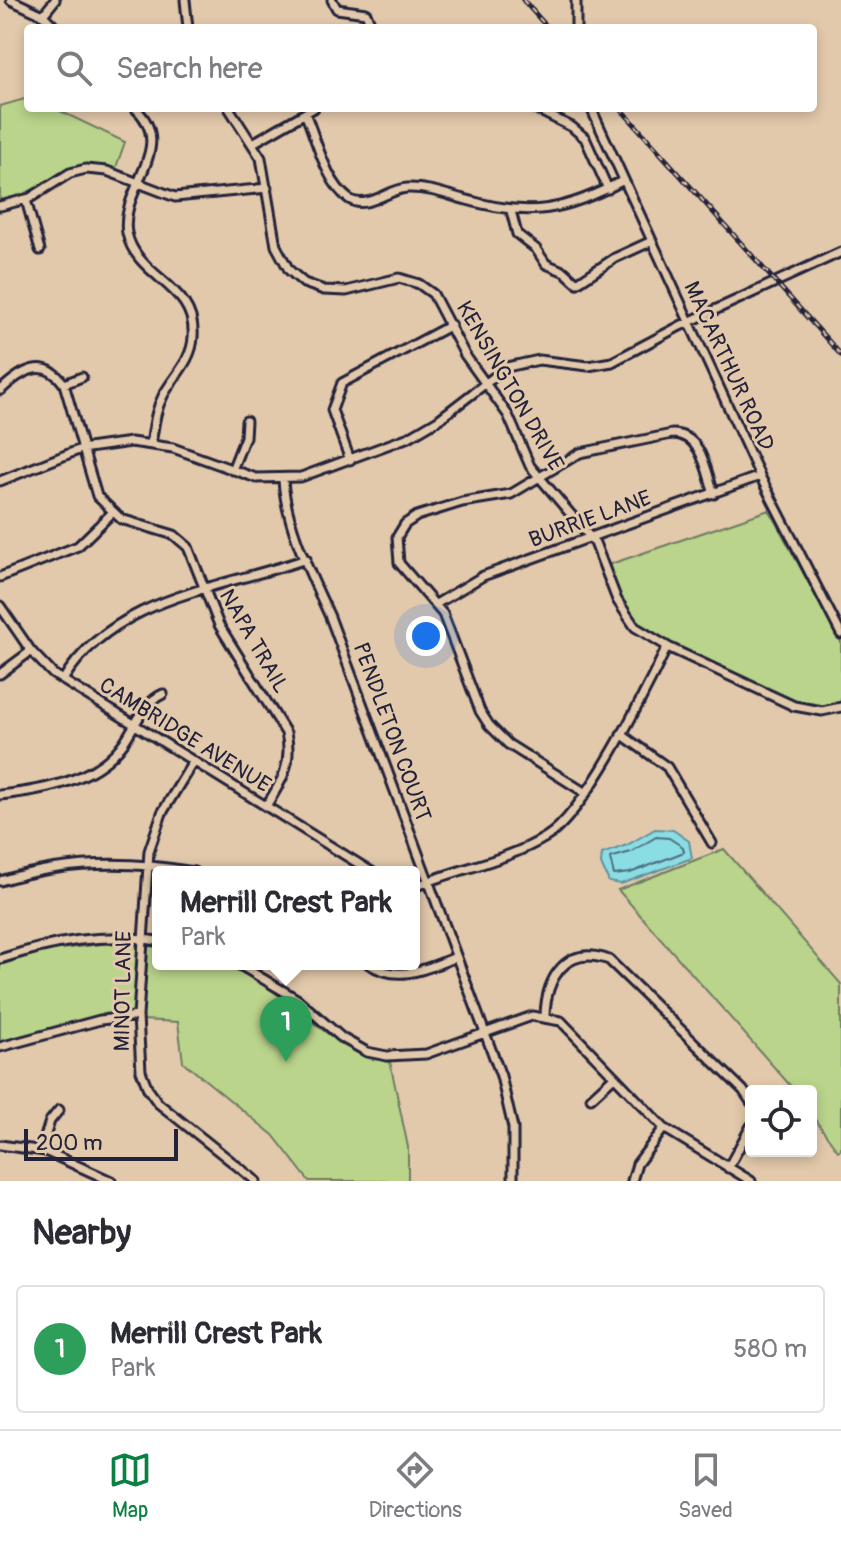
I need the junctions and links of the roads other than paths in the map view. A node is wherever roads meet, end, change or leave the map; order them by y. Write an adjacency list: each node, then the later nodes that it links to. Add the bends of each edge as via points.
1 (11, 0): 6 (street)
2 (55, 0): 6 (street)
3 (185, 0): 8 (street)
4 (332, 0): 9 (street, via 337,9 366,13)
5 (576, 0): 10 (street)
6 (43, 15): 7 (street)
7 (52, 24)
8 (188, 24)
9 (370, 24)
10 (576, 24)
11 (138, 112): 20 (street, via 152,146)
12 (232, 112): 16 (street, KENSINGTON DRIVE)
13 (542, 112): 22 (street, via 585,138)
14 (593, 112): 19 (street, MACARTHUR ROAD)
15 (305, 113): 16 (street); 25 (street, via 335,182 347,197 361,203 404,188 422,188)
16 (253, 143): 21 (street, KENSINGTON DRIVE)
17 (68, 164): 18 (street)
18 (72, 173): 20 (street, via 100,169); 23 (street)
19 (624, 180): 22 (street); 26 (street, MACARTHUR ROAD)
20 (138, 184): 21 (street, via 185,197); 36 (street, via 127,219 132,248 184,300 193,326 188,358 161,400)
21 (267, 188): 30 (street, KENSINGTON DRIVE, via 276,246 298,279 333,291 406,279 433,294)
22 (608, 189): 25 (street, via 542,212)
23 (26, 200): 24 (street); 27 (street)
24 (0, 206)
25 (511, 211): 26 (street, via 517,234 546,264 577,283)
26 (652, 241): 29 (street, MACARTHUR ROAD)
27 (40, 250)
28 (841, 252): 29 (street)
29 (689, 322): 32 (street, via 605,364 528,361 507,367); 40 (street, MACARTHUR ROAD)
30 (451, 325): 32 (street, KENSINGTON DRIVE); 38 (street, via 342,383 332,410)
31 (82, 377): 33 (street)
32 (485, 383): 38 (street, via 422,430); 41 (street, KENSINGTON DRIVE, via 508,415)
33 (64, 384): 34 (street, via 51,371 33,368); 37 (street)
34 (1, 390)
35 (246, 421): 39 (street)
36 (151, 444): 37 (street); 39 (street)
37 (81, 449): 43 (street); 45 (street, via 93,489)
38 (350, 460): 42 (street)
39 (232, 470): 42 (street)
40 (760, 476): 44 (street, BURRIE LANE); 52 (street, MACARTHUR ROAD)
41 (540, 479): 44 (street, via 592,449 676,434 695,444); 46 (street, KENSINGTON DRIVE); 50 (street, via 511,494 417,516 402,528 396,546 399,563)
42 (283, 480): 47 (street, PENDLETON COURT)
43 (0, 481)
44 (714, 494): 46 (street, BURRIE LANE)
45 (112, 513): 48 (street, via 78,546); 49 (street, NAPA TRAIL, via 184,542)
46 (591, 537): 50 (street, BURRIE LANE, via 483,576); 53 (street, KENSINGTON DRIVE, via 625,615 639,631)
47 (306, 559): 49 (street); 70 (street, PENDLETON COURT)
48 (0, 577)
49 (204, 589): 56 (street, via 121,620 89,644); 64 (street, NAPA TRAIL, via 219,625 286,733 286,772)
50 (436, 604): 62 (street, via 480,711 494,731)
51 (0, 606): 54 (street, CAMBRIDGE AVENUE)
52 (841, 634)
53 (667, 647): 58 (street, KENSINGTON DRIVE, via 799,708); 60 (street)
54 (31, 651): 55 (street); 56 (street, CAMBRIDGE AVENUE)
55 (0, 674)
56 (63, 680): 59 (street, CAMBRIDGE AVENUE)
57 (163, 694): 59 (street, via 150,701)
58 (841, 707)
59 (135, 725): 61 (street, CAMBRIDGE AVENUE); 63 (street, via 115,754 91,771 38,790)
60 (621, 734): 62 (street); 65 (street, via 667,767)
61 (193, 762): 64 (street, CAMBRIDGE AVENUE); 66 (street, MINOT LANE, via 157,824)
62 (584, 792): 70 (street, via 564,822 546,837)
63 (0, 795)
64 (266, 806): 68 (street, CAMBRIDGE AVENUE)
65 (712, 843)
66 (148, 865): 67 (street); 69 (street, via 73,865); 72 (street, MINOT LANE)
67 (155, 866)
68 (362, 866)
69 (0, 881)
70 (429, 881): 71 (street); 74 (street, PENDLETON COURT)
71 (420, 885)
72 (141, 939): 73 (street); 75 (street, via 65,941); 80 (street, MINOT LANE)
73 (152, 940)
74 (456, 957): 76 (street); 82 (street, PENDLETON COURT)
75 (0, 959)
76 (420, 969)
77 (249, 970): 82 (street, via 367,1052 418,1056)
78 (380, 970): 79 (street)
79 (415, 970)
80 (138, 1016): 83 (street, via 100,1020); 94 (street, MINOT LANE, via 140,1066 149,1093)
81 (545, 1016): 82 (street); 84 (street, via 571,1027); 85 (street, via 549,983 560,967 583,956 609,960)
82 (484, 1033): 95 (street, PENDLETON COURT, via 509,1105)
83 (0, 1047)
84 (614, 1077): 86 (street); 88 (street)
85 (745, 1093)
86 (591, 1098)
87 (59, 1110): 91 (street)
88 (664, 1128): 92 (street); 96 (street, via 637,1164)
89 (745, 1137): 92 (street)
90 (0, 1145): 91 (street)
91 (41, 1150): 93 (street)
92 (728, 1168): 97 (street)
93 (105, 1180)
94 (256, 1181)
95 (513, 1181)
96 (632, 1181)
97 (751, 1181)

